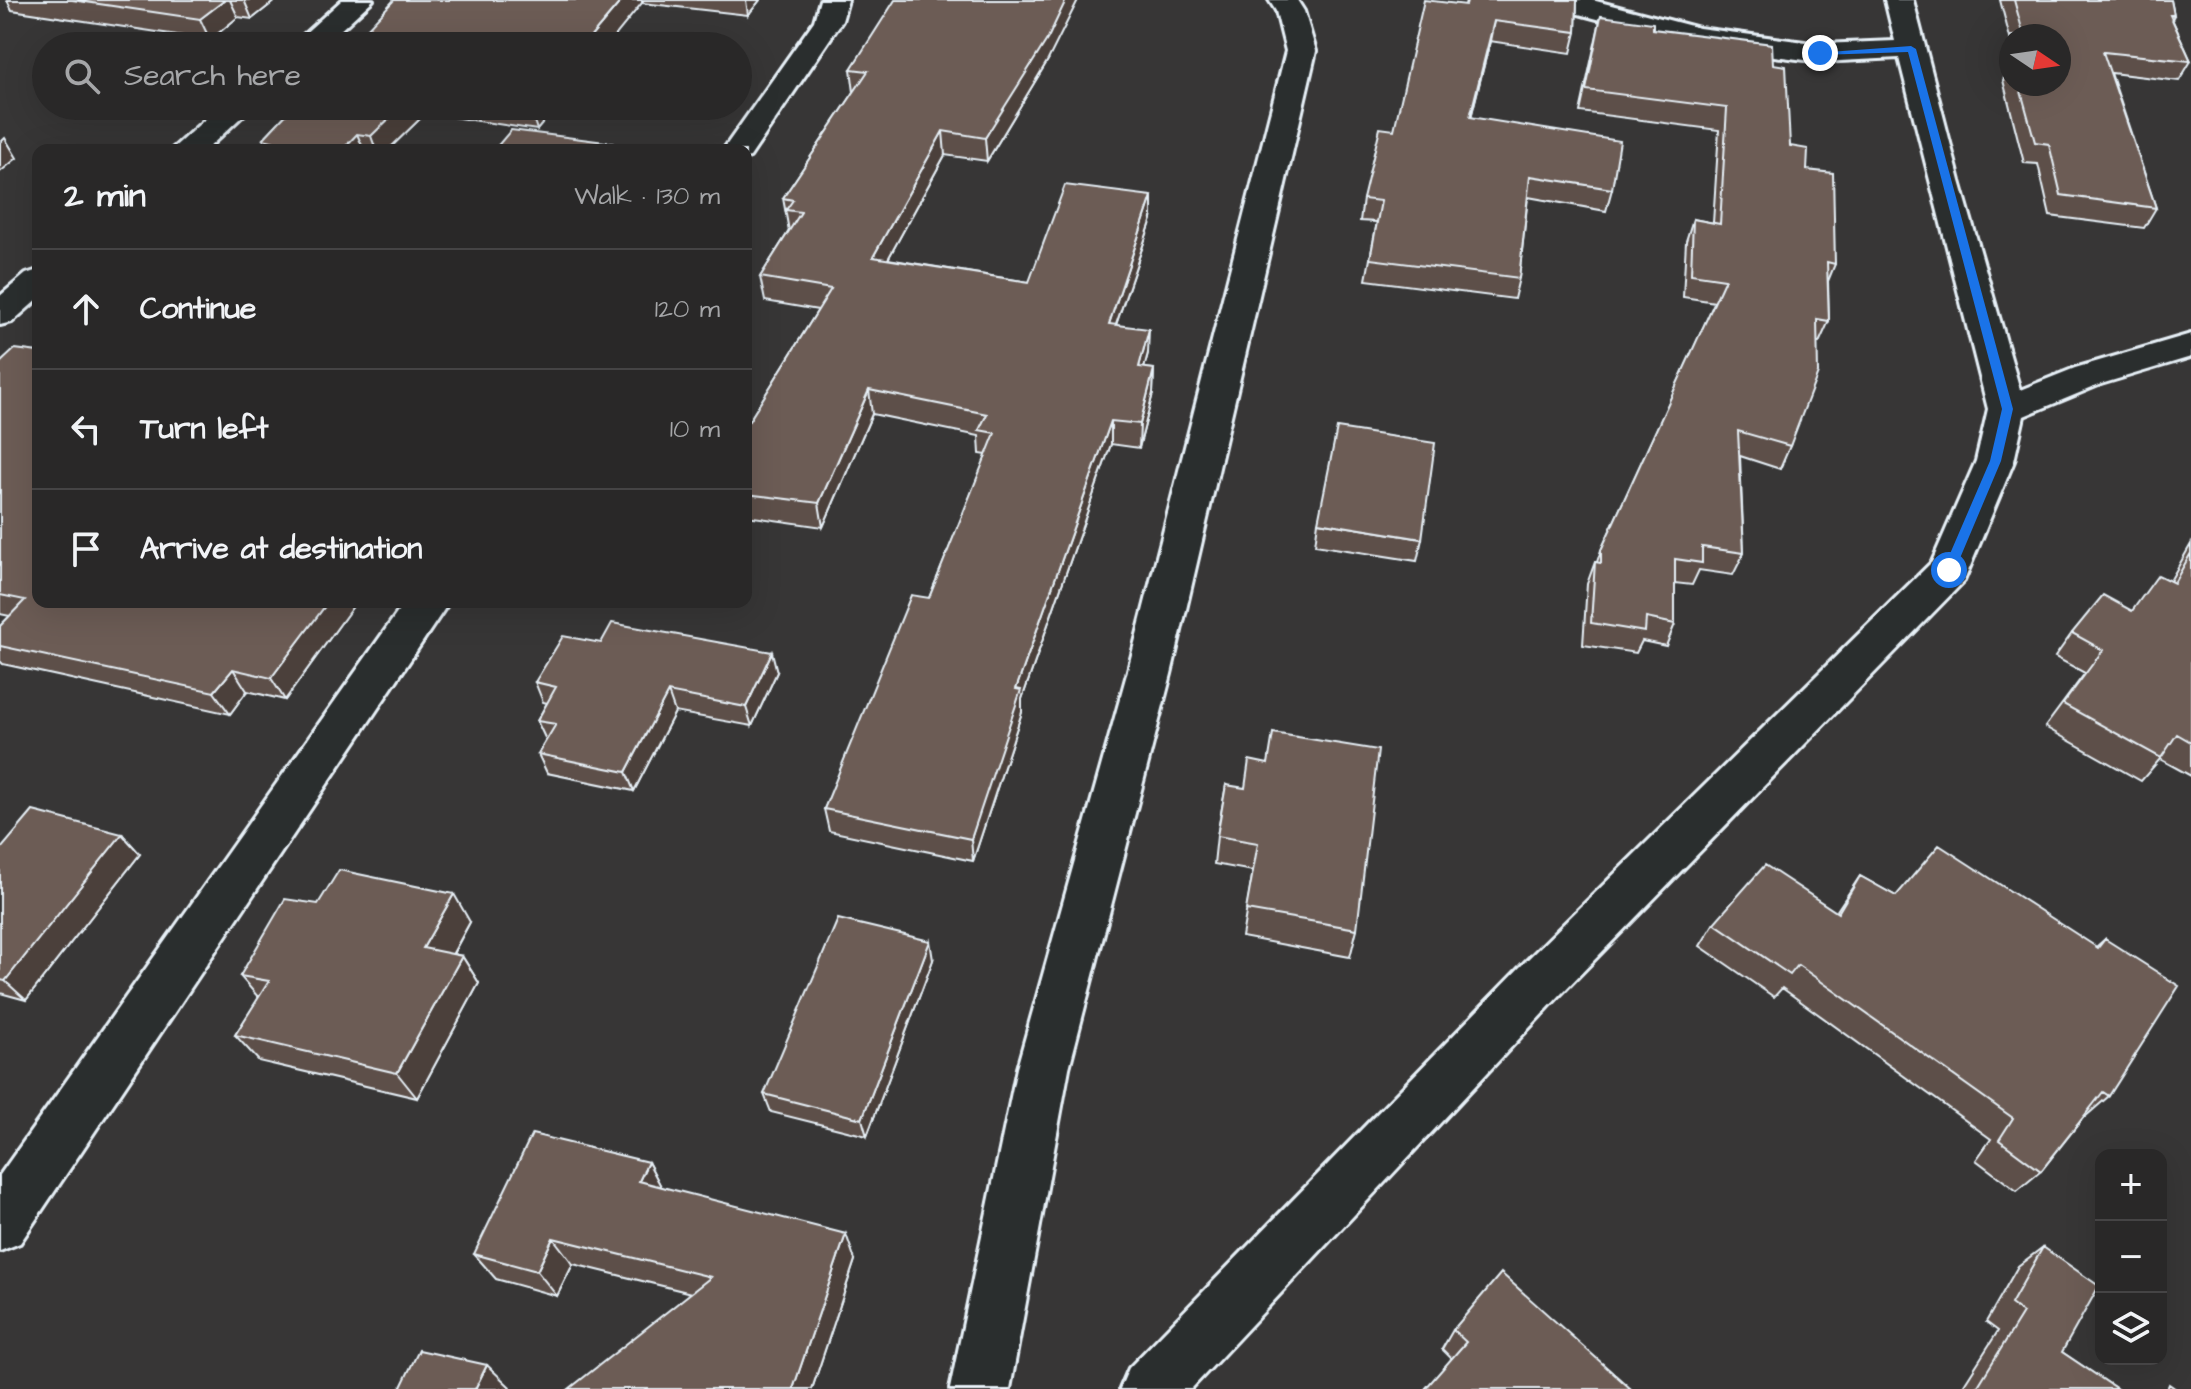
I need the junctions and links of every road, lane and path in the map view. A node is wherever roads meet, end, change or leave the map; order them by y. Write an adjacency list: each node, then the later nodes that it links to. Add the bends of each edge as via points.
1 (359, 0): 6 (street)
2 (834, 0): 10 (street, via 828,21)
3 (1283, 0): 17 (street, via 1301,51 1149,674 1043,1068)
4 (1559, 0): 7 (street, via 1698,37 1820,53)
5 (1899, 0): 7 (street)
6 (322, 32)
7 (1911, 49): 14 (street)
8 (222, 120): 9 (street)
9 (194, 144)
10 (743, 144)
11 (32, 286): 12 (street)
12 (0, 314)
13 (2191, 345): 14 (street, via 2088,376)
14 (2007, 409): 18 (street, via 1995,461 1949,570 1542,979)
15 (424, 608): 16 (street)
16 (0, 1223)
17 (980, 1389)
18 (1150, 1389)

